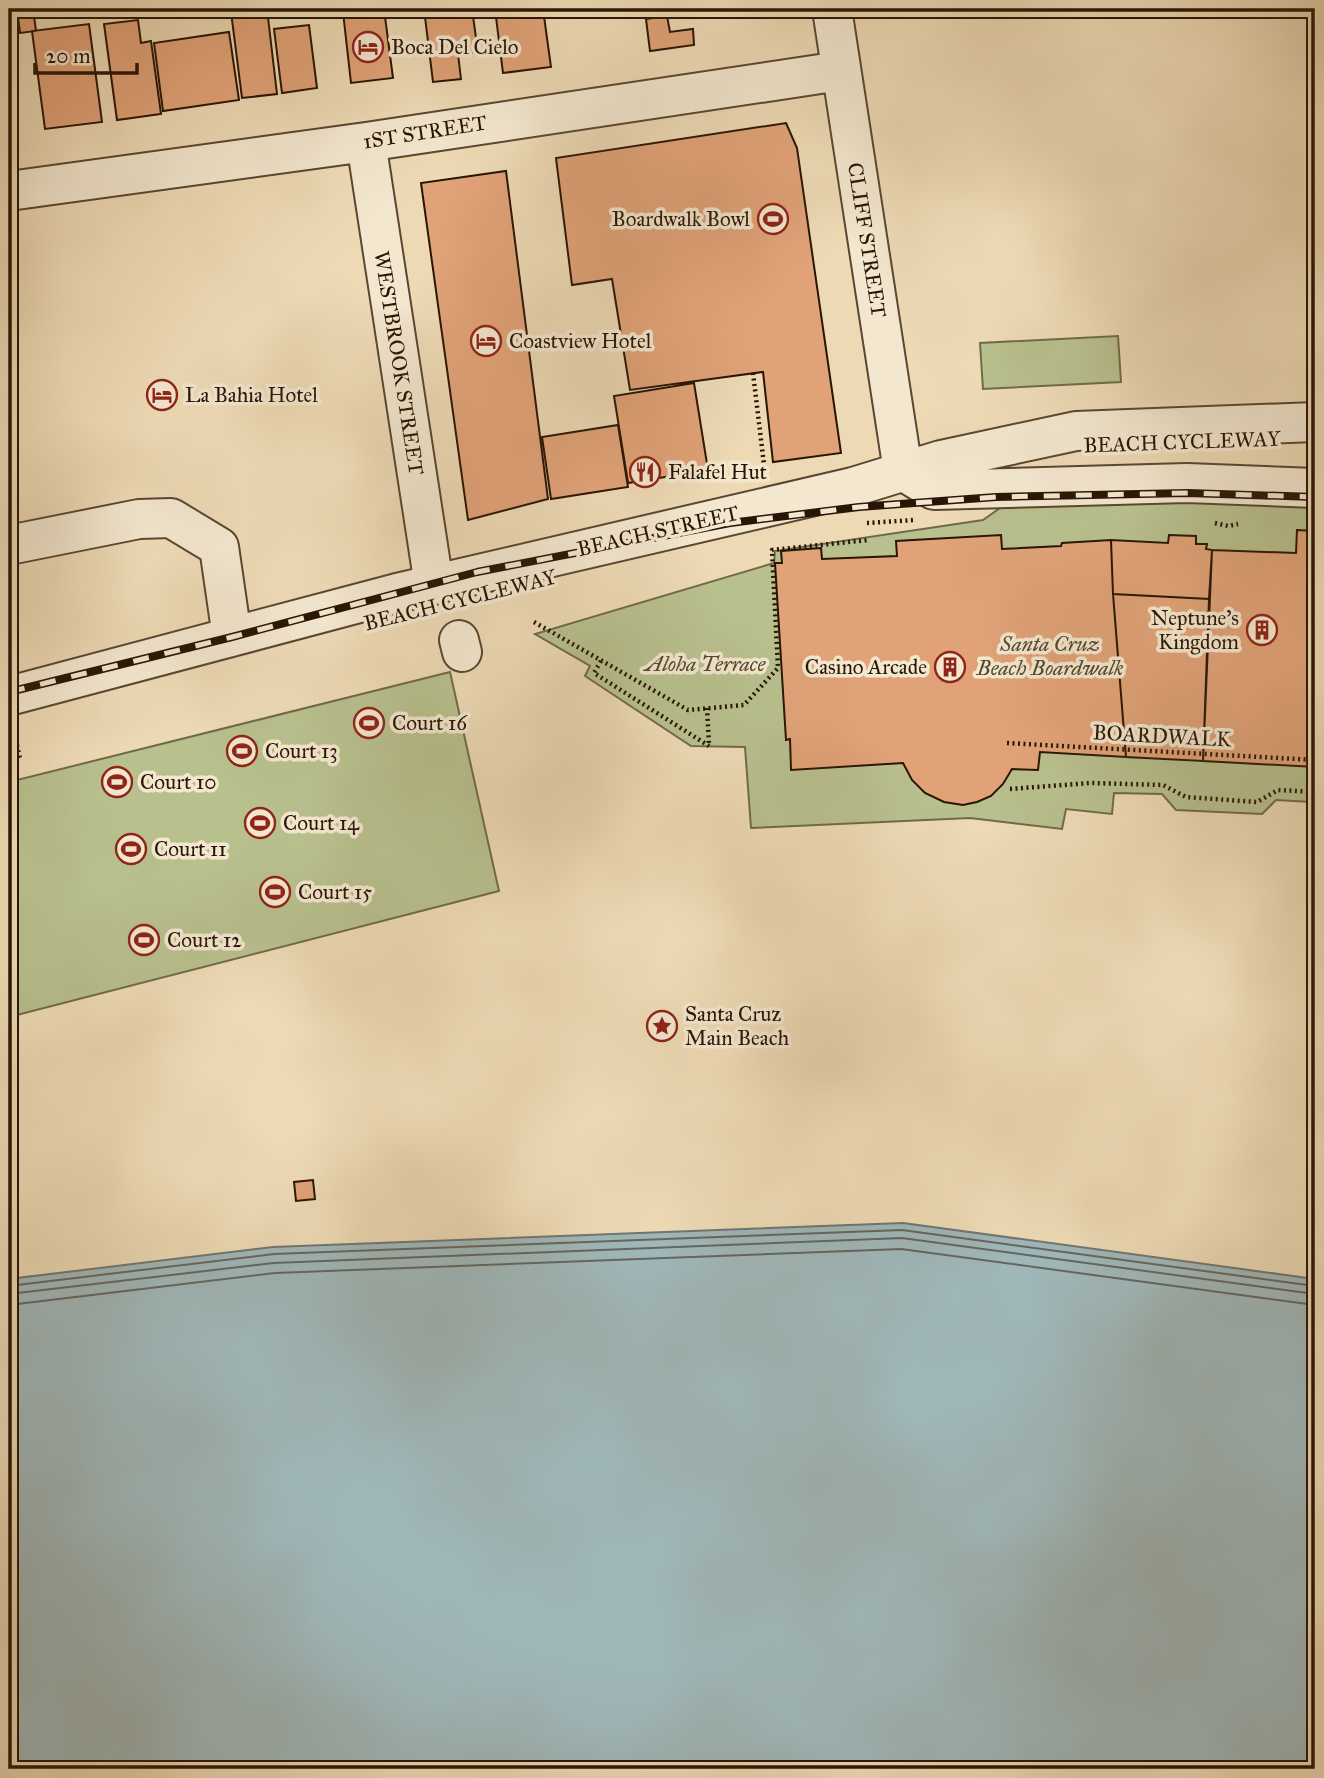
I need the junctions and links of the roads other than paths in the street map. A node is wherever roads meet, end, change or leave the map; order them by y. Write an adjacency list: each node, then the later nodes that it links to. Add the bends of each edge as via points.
1 (832, 9): 2 (street, CLIFF STREET)
2 (840, 71): 3 (street, 1ST STREET); 6 (street, CLIFF STREET)
3 (366, 142): 4 (street, 1ST STREET); 9 (street, WESTBROOK STREET)
4 (9, 191)
5 (1315, 422): 6 (street, BEACH STREET, via 1076,431)
6 (903, 471): 7 (street, via 934,490 1187,483); 9 (street, BEACH STREET, via 853,487)
7 (1315, 488)
8 (9, 545): 10 (street, via 170,517 219,547)
9 (434, 585): 10 (street, BEACH STREET)
10 (232, 636): 11 (street, BEACH STREET)
11 (9, 696)

